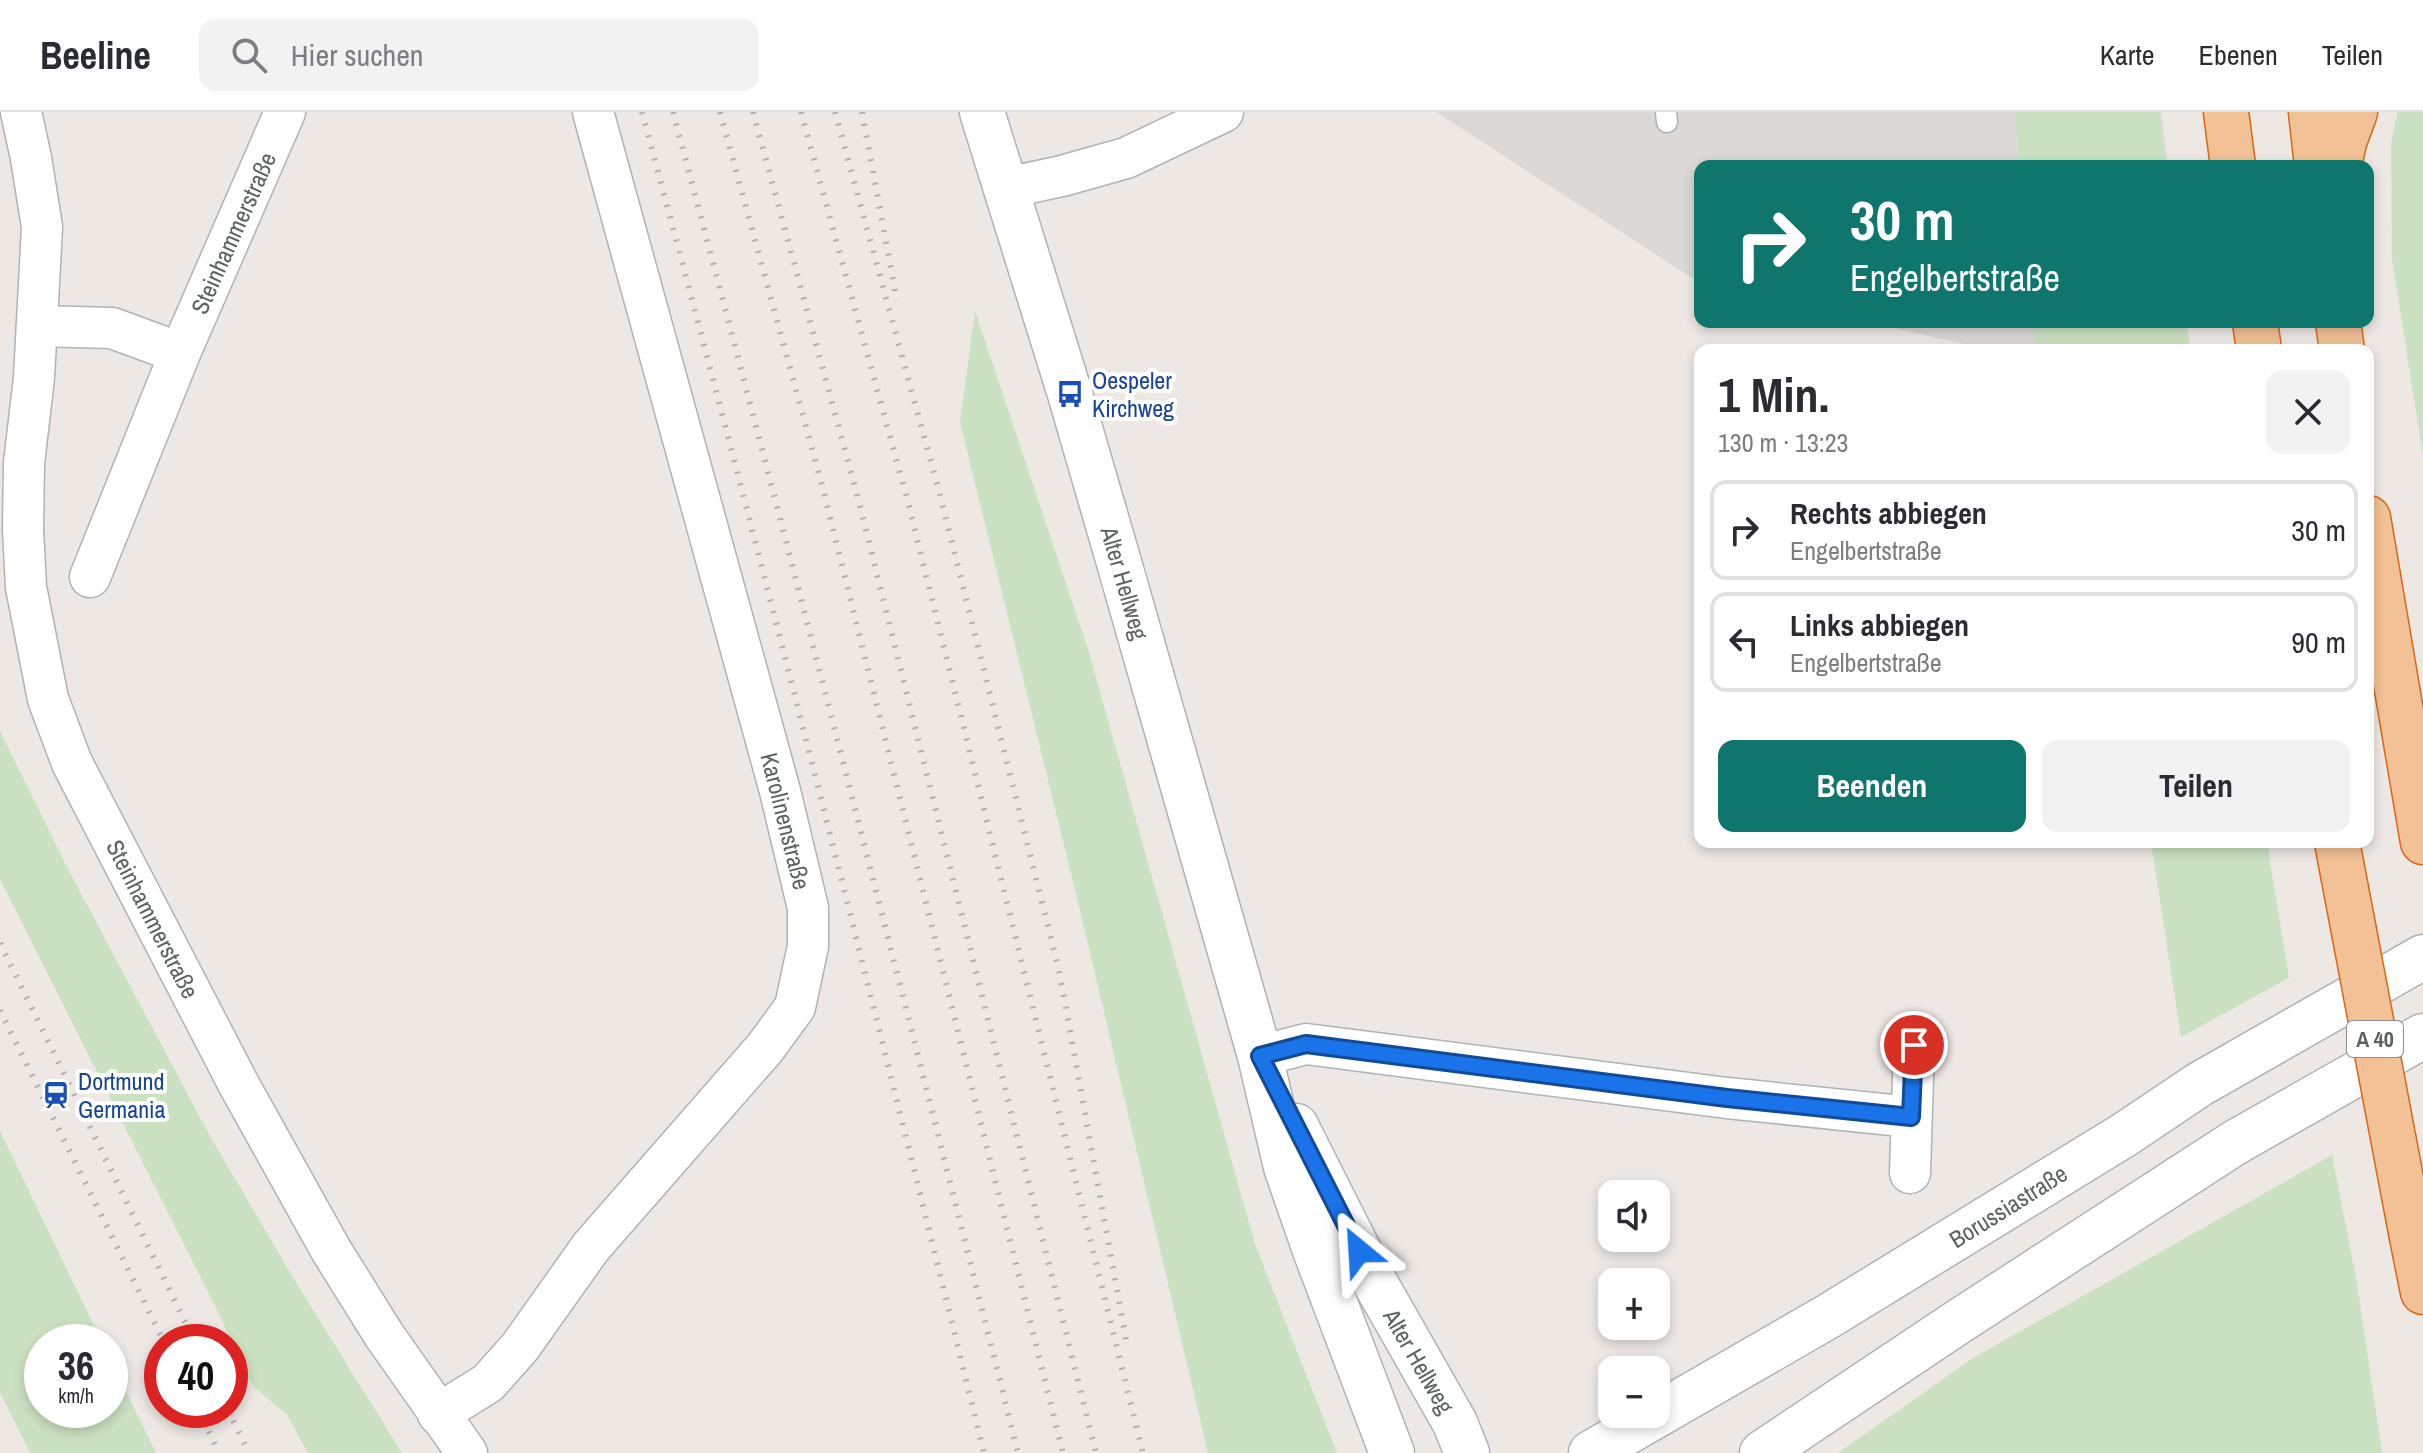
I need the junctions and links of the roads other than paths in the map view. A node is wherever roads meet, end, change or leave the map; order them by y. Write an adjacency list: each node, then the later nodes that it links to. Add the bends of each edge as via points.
1 (21, 112): 13 (street, Steinhammerstraße, via 42,227)
2 (285, 112): 14 (street, Steinhammerstraße)
3 (593, 112): 26 (street, Karolinenstraße, via 780,791 808,908 808,946 795,1007 765,1048 591,1247 488,1383)
4 (982, 112): 12 (street, Alter Hellweg)
5 (1223, 112): 12 (street, via 1126,158)
6 (2226, 112): 9 (highway)
7 (2311, 112): 10 (highway)
8 (2355, 112): 11 (highway)
9 (2232, 160)
10 (2316, 160)
11 (2340, 160)
12 (1006, 188): 22 (street, Alter Hellweg)
13 (37, 326): 14 (street, via 112,328); 26 (street, Steinhammerstraße, via 23,530 26,587 48,699 72,763 239,1085 331,1250)
14 (180, 353): 16 (street, Steinhammerstraße)
15 (2374, 553): 17 (highway)
16 (90, 577)
17 (2423, 842)
18 (2338, 848): 25 (highway, A 40, bridge)
19 (2423, 957): 30 (street, Borussiastraße, via 2200,1084 1827,1317)
20 (2423, 1036): 31 (street, via 2236,1142)
21 (1914, 1045): 23 (street)
22 (1260, 1056): 23 (street, via 1306,1044); 28 (street, Alter Hellweg, via 1286,1167); 29 (street, Alter Hellweg)
23 (1911, 1117): 24 (street)
24 (1910, 1173)
25 (2423, 1292)
26 (438, 1414): 27 (street, Steinhammerstraße)
27 (467, 1453)
28 (1392, 1453)
29 (1467, 1453)
30 (1591, 1453)
31 (1762, 1453)

